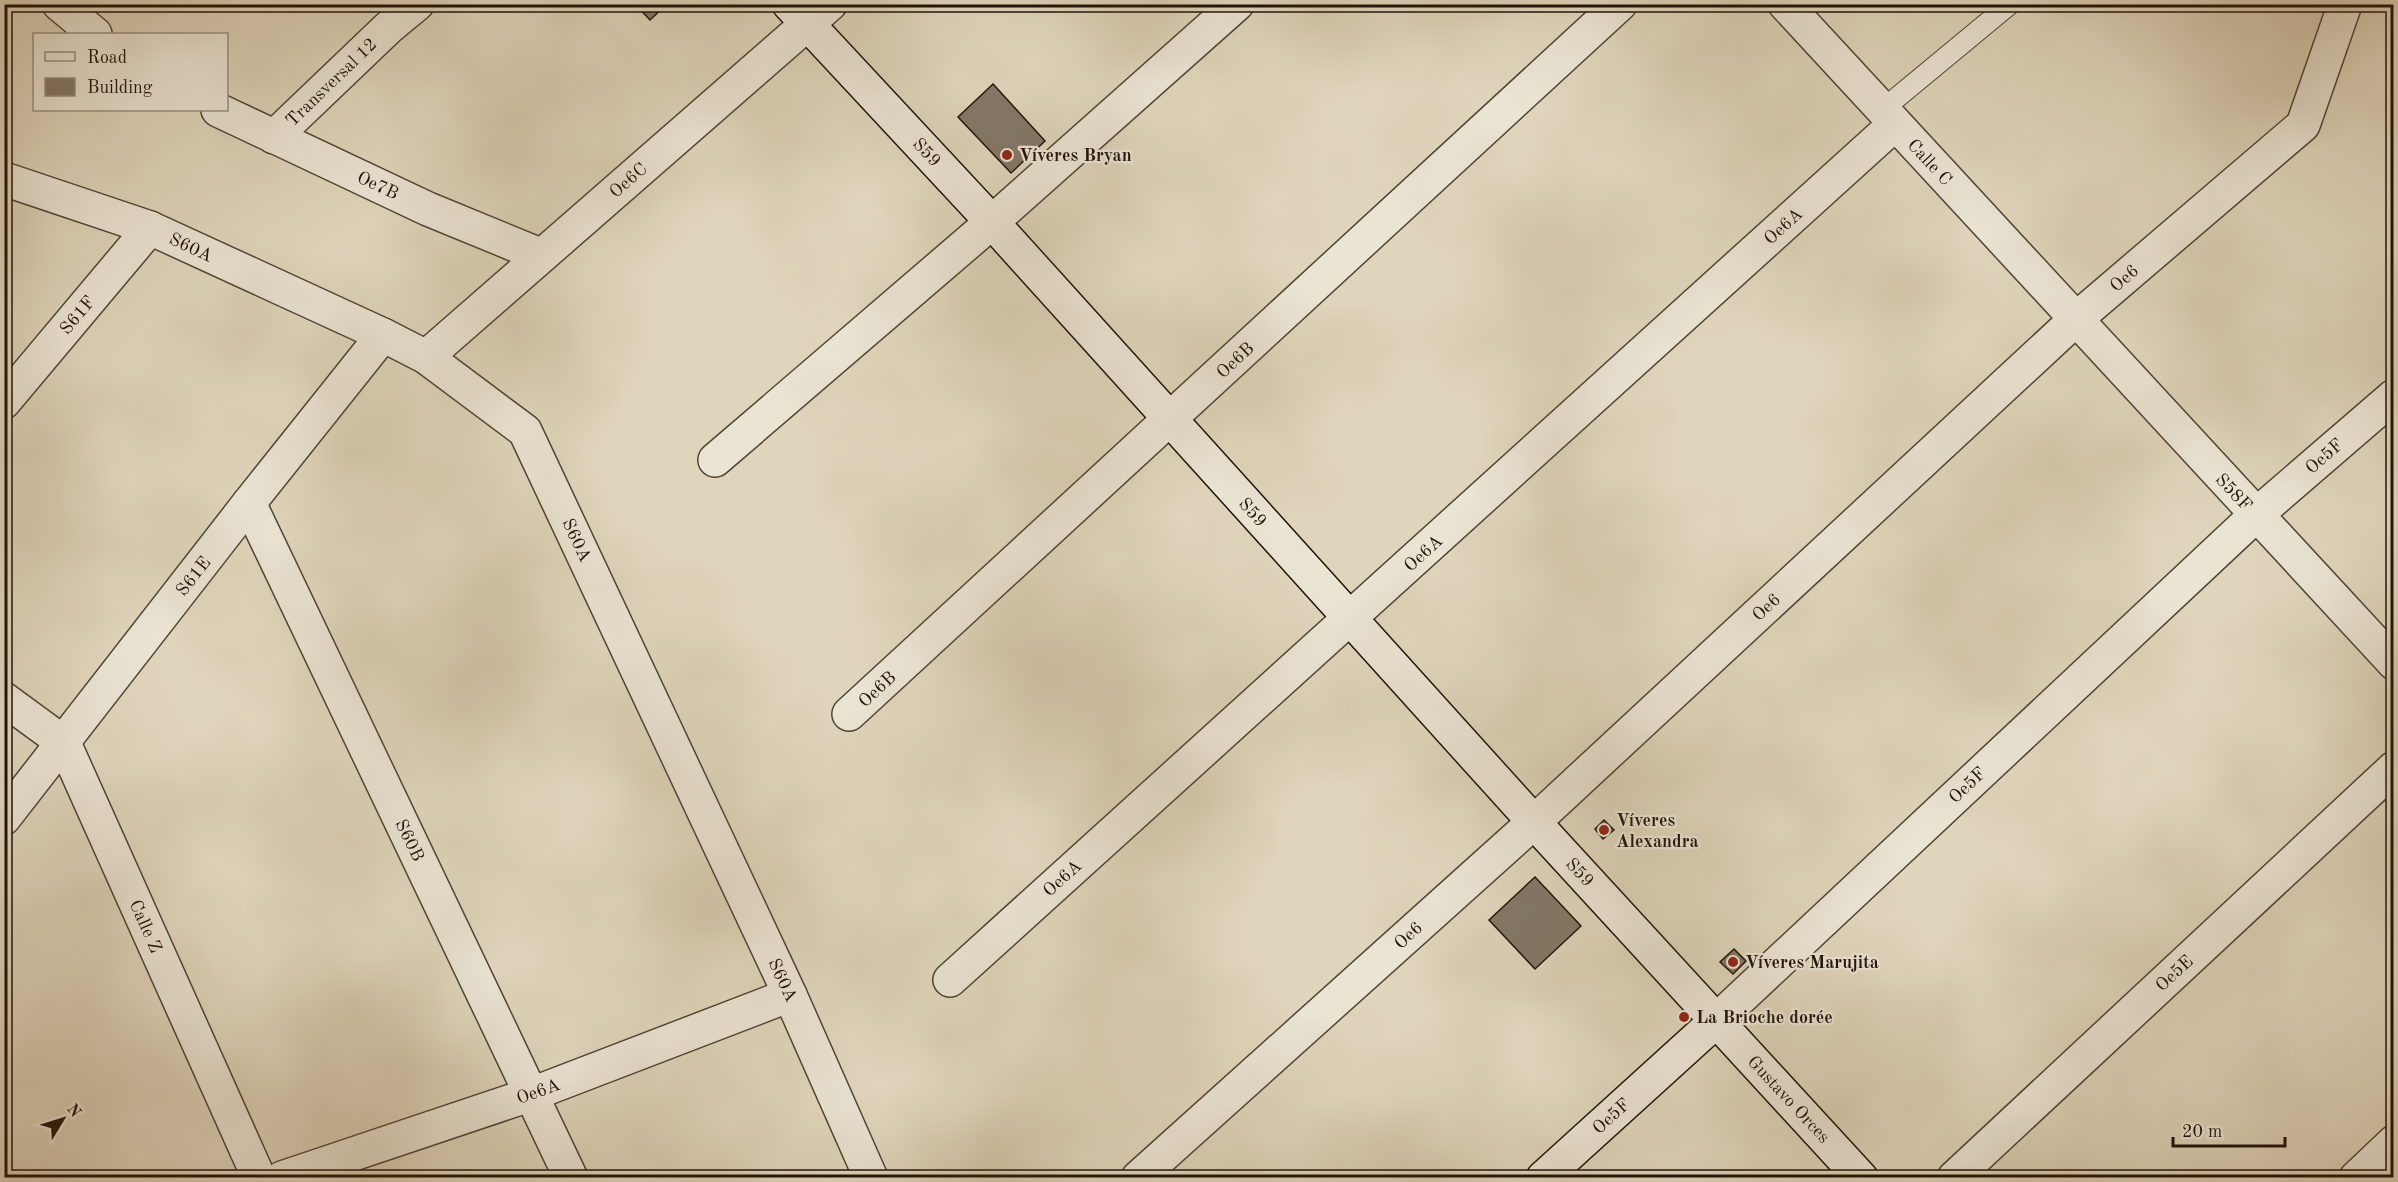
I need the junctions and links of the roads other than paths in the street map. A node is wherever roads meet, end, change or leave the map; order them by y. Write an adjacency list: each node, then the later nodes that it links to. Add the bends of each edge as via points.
1 (59, 4): 9 (street)
2 (417, 4): 12 (street, Transversal 12)
3 (1237, 4): 14 (street)
4 (1620, 4): 22 (street, Oe6B)
5 (1785, 4): 11 (street, Calle C)
6 (2010, 4): 11 (lane)
7 (2345, 4): 17 (street, Oe6, via 2303,125)
8 (809, 11): 14 (street, S59); 16 (street, Oe6C)
9 (94, 33)
10 (220, 111): 12 (street, Oe7B)
11 (1888, 117): 17 (street, Calle C); 26 (street, Oe6A)
12 (274, 137): 16 (street, Oe7B, via 428,209)
13 (4, 179): 15 (street, S60A)
14 (992, 222): 22 (street, S59); 23 (street)
15 (150, 228): 18 (street, S60A); 21 (street, S61F)
16 (540, 255): 19 (street, Oe6C)
17 (2075, 320): 25 (street, S58F); 33 (street, Oe6)
18 (383, 335): 19 (street, S60A); 24 (street, S61E)
19 (426, 357): 35 (street, S60A, via 525,431)
20 (2394, 396): 25 (street, Oe5F)
21 (4, 402)
22 (1170, 420): 26 (street, S59); 29 (street, Oe6B)
23 (716, 460)
24 (249, 502): 30 (street, S61E); 37 (street, S60B)
25 (2256, 515): 27 (street, S58F); 36 (street, Oe5F)
26 (1350, 619): 33 (street, S59); 34 (street, Oe6A)
27 (2394, 663)
28 (4, 699): 30 (street)
29 (849, 714)
30 (64, 742): 32 (street, S61E); 39 (street, Calle Z)
31 (2394, 768): 46 (street, Oe5E)
32 (4, 818)
33 (1534, 822): 36 (street, S59); 43 (street, Oe6)
34 (950, 980)
35 (790, 995): 37 (street, Oe6A); 42 (street, S60A)
36 (1717, 1020): 44 (street, Oe5F); 45 (street, Gustavo Orces)
37 (532, 1094): 40 (street, Oe6A); 41 (street, S60B)
38 (2394, 1142): 47 (street)
39 (259, 1178)
40 (282, 1178)
41 (571, 1178)
42 (871, 1178)
43 (1138, 1178)
44 (1543, 1178)
45 (1861, 1178)
46 (1954, 1178)
47 (2356, 1178)

